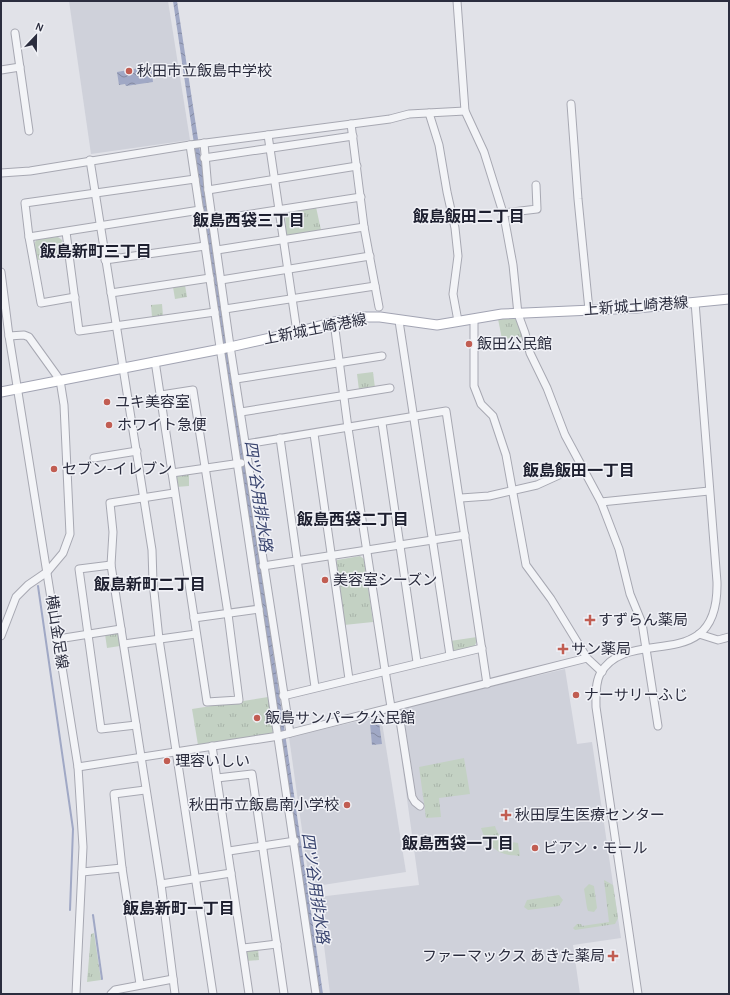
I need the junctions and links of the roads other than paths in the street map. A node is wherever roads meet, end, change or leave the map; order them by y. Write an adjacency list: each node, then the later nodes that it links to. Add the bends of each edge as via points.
1 (457, 1): 6 (street)
2 (15, 33): 3 (street)
3 (20, 67): 4 (street); 9 (street)
4 (1, 70)
5 (571, 104): 49 (street)
6 (465, 112): 7 (street); 26 (street, via 484,152)
7 (429, 113): 8 (street); 54 (street, via 439,145 456,240 458,256 454,294)
8 (351, 124): 10 (street); 11 (street)
9 (29, 131)
10 (268, 135): 12 (street); 13 (street)
11 (353, 136): 13 (street); 16 (street)
12 (197, 144): 14 (street); 15 (street); 18 (street)
13 (270, 148): 14 (street); 19 (street)
14 (204, 158): 21 (street)
15 (90, 160): 17 (street, via 30,171); 22 (street)
16 (357, 166): 19 (street); 23 (street)
17 (1, 173)
18 (195, 179): 22 (street); 25 (street)
19 (275, 179): 21 (street); 24 (street)
20 (536, 185): 26 (street, via 537,209)
21 (208, 190): 27 (street)
22 (95, 193): 28 (street); 31 (street, via 25,202)
23 (361, 197): 24 (street); 29 (street)
24 (279, 208): 27 (street); 32 (street)
25 (200, 210): 28 (street); 33 (street)
26 (503, 213): 51 (street, via 513,265)
27 (213, 220): 34 (street)
28 (100, 225): 30 (street); 36 (street)
29 (364, 226): 32 (street); 35 (street)
30 (66, 232): 31 (street); 43 (street)
31 (29, 238): 43 (street, via 41,303)
32 (283, 240): 34 (street); 37 (street)
33 (205, 246): 36 (street); 39 (street)
34 (217, 250): 40 (street)
35 (370, 256): 37 (street); 41 (street)
36 (105, 260): 42 (street)
37 (288, 269): 40 (street); 44 (street)
38 (1, 272): 58 (street, 横山金足線)
39 (210, 278): 42 (street); 50 (street)
40 (221, 280): 48 (street)
41 (375, 286): 44 (street); 47 (street)
42 (111, 293): 56 (street)
43 (75, 297): 56 (street, via 79,331)
44 (292, 298): 48 (street); 57 (street)
45 (729, 299): 46 (main road, 上新城土崎港線)
46 (695, 302): 49 (main road, 上新城土崎港線); 85 (street)
47 (379, 307)
48 (225, 309): 59 (street)
49 (589, 310): 51 (main road, 上新城土崎港線)
50 (215, 312): 56 (street); 59 (street)
51 (518, 314): 53 (main road, 上新城土崎港線, via 502,314); 81 (street, via 526,333 530,353 565,435)
52 (399, 320): 54 (main road, 上新城土崎港線, via 437,325); 55 (main road, 上新城土崎港線, via 372,317); 72 (street)
53 (474, 320): 54 (main road, 上新城土崎港線); 84 (street, via 474,386 482,404 493,416)
54 (458, 321)
55 (334, 322): 57 (main road, 上新城土崎港線); 62 (street)
56 (118, 327): 63 (street)
57 (297, 332): 59 (main road, 上新城土崎港線)
58 (9, 336): 65 (street, via 29,337); 66 (street, 横山金足線)
59 (226, 347): 61 (main road, 上新城土崎港線); 64 (street); 80 (street)
60 (382, 356): 62 (street)
61 (155, 361): 63 (main road, 上新城土崎港線); 70 (street)
62 (339, 362): 64 (street); 69 (street)
63 (124, 367): 65 (main road, 上新城土崎港線); 78 (street)
64 (236, 379): 71 (street)
65 (60, 380): 66 (main road, 上新城土崎港線); 98 (street, via 64,405 70,534 63,553)
66 (19, 388): 68 (main road, 上新城土崎港線); 98 (street, 横山金足線)
67 (390, 388): 69 (street)
68 (1, 392)
69 (343, 394): 71 (street); 74 (street)
70 (161, 395): 82 (street, via 194,390); 83 (street)
71 (241, 412): 77 (street)
72 (413, 418): 73 (street); 88 (street, via 446,411); 91 (street)
73 (382, 423): 74 (street); 92 (street)
74 (348, 428): 75 (street); 93 (street)
75 (314, 434): 76 (street); 94 (street)
76 (280, 438): 77 (street); 95 (street)
77 (246, 444): 80 (street)
78 (137, 451): 79 (street); 87 (street)
79 (94, 458)
80 (242, 462): 82 (street); 97 (street); 99 (street)
81 (581, 465): 84 (street, via 537,485); 89 (street)
82 (206, 468): 83 (street); 100 (street)
83 (172, 473): 86 (street)
84 (514, 490): 88 (street, via 489,496); 114 (street, via 526,565 551,599)
85 (709, 491): 89 (street); 105 (street, via 717,594 712,618)
86 (174, 493): 87 (street); 101 (street)
87 (144, 497): 96 (street, via 110,503 113,532); 109 (street, via 152,550)
88 (461, 498): 90 (street)
89 (601, 502): 112 (street, via 619,549 630,594 642,623)
90 (465, 535): 91 (street); 111 (street)
91 (433, 541): 92 (street); 113 (street)
92 (400, 546): 93 (street); 115 (street)
93 (367, 550): 94 (street); 116 (street)
94 (331, 555): 95 (street); 118 (street)
95 (298, 560): 97 (street); 120 (street)
96 (111, 565): 102 (street); 103 (street, via 79,569)
97 (263, 566): 121 (street)
98 (47, 572): 106 (street, via 16,597); 108 (street, 横山金足線)
99 (259, 609): 100 (street); 125 (street)
100 (228, 614): 101 (street); 104 (street, via 239,700 207,702)
101 (194, 618): 104 (street)
102 (121, 629): 103 (street); 110 (street)
103 (88, 634): 108 (street); 123 (street, via 101,729)
104 (196, 634): 109 (street)
105 (699, 634): 107 (street, via 718,640); 112 (street, via 676,645)
106 (1, 636)
107 (729, 637)
108 (58, 639): 129 (street, 横山金足線)
109 (159, 640): 110 (street); 127 (street)
110 (124, 644): 123 (street)
111 (482, 648): 113 (street); 119 (street)
112 (647, 649): 117 (street, via 621,655 609,663); 124 (street)
113 (450, 655): 115 (street)
114 (587, 658): 117 (street); 119 (street)
115 (418, 662): 116 (street)
116 (384, 670): 118 (street); 122 (street)
117 (602, 672): 152 (street, via 596,692 596,707)
118 (349, 679): 120 (street)
119 (487, 684): 122 (street)
120 (315, 687): 121 (street)
121 (283, 696): 125 (street)
122 (391, 707): 125 (street); 132 (street, via 399,714 412,797)
123 (136, 725): 128 (street)
124 (658, 726)
125 (284, 735): 126 (street); 133 (street)
126 (212, 746): 127 (street); 130 (street)
127 (177, 751): 128 (street); 139 (street)
128 (140, 757): 129 (street); 131 (street)
129 (78, 766): 137 (street, 横山金足線, via 83,833)
130 (217, 778): 134 (street, via 252,774); 135 (street)
131 (145, 790): 136 (street, via 114,794); 140 (street)
132 (420, 806)
133 (295, 841): 134 (street); 151 (street)
134 (262, 846): 135 (street); 141 (street)
135 (229, 851): 138 (street)
136 (122, 868): 137 (street); 144 (street)
137 (82, 872): 145 (street, 横山金足線)
138 (231, 873): 139 (street); 142 (street)
139 (196, 878): 140 (street); 148 (street)
140 (161, 884): 143 (street)
141 (277, 944): 142 (street); 150 (street)
142 (242, 948): 149 (street)
143 (173, 979): 144 (street); 147 (street)
144 (140, 984): 146 (street, via 115,990)
145 (76, 994)
146 (111, 994)
147 (175, 994)
148 (213, 994)
149 (249, 994)
150 (284, 994)
151 (316, 994)
152 (638, 994)

